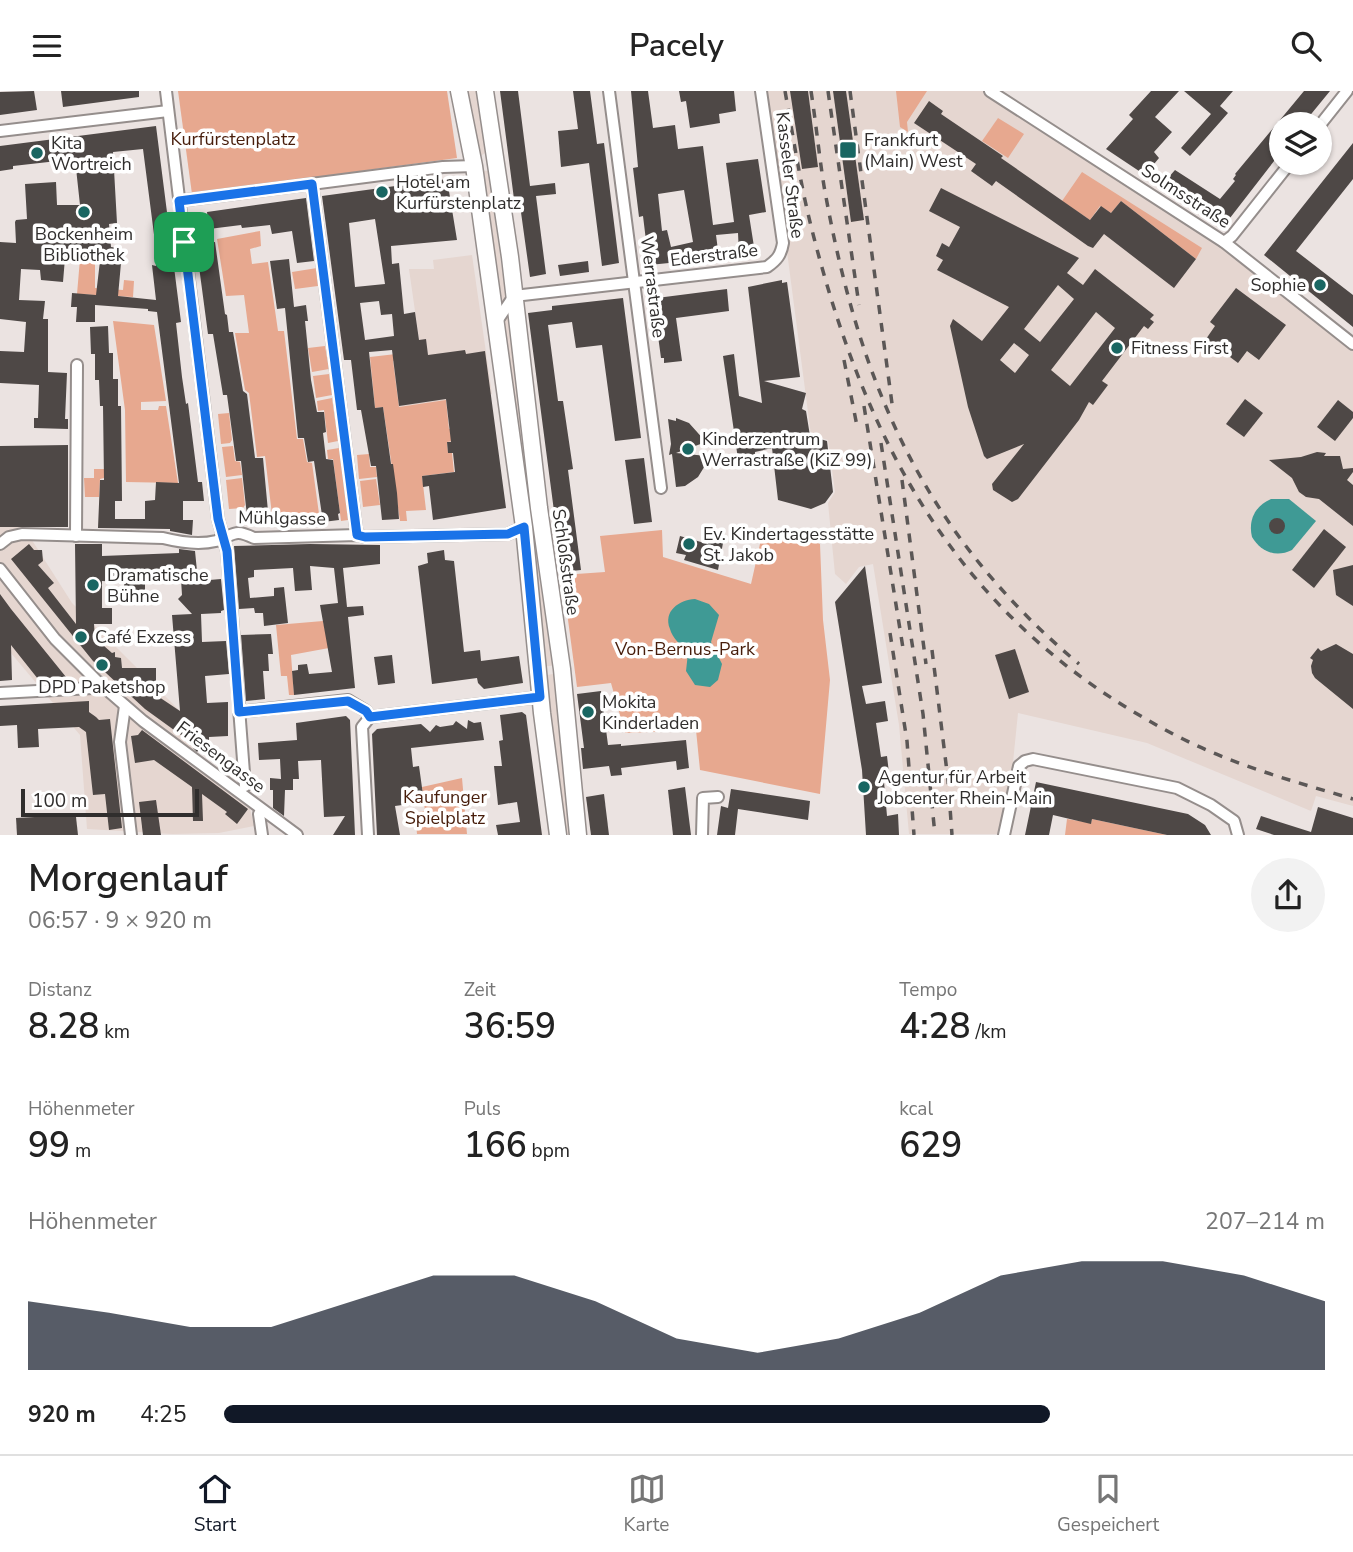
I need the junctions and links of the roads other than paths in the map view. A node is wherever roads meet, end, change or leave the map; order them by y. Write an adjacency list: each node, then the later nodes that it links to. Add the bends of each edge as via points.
1 (166, 91): 8 (street)
2 (459, 91): 12 (street, Schloßstraße)
3 (485, 91): 11 (street, Schloßstraße)
4 (610, 91): 18 (street, Werrastraße)
5 (761, 91): 17 (street, Kasseler Straße, via 783,243)
6 (990, 91): 16 (street, Solmsstraße)
7 (1347, 91): 9 (street)
8 (168, 111): 10 (street); 15 (street)
9 (1330, 112)
10 (0, 131)
11 (495, 164): 12 (street); 19 (street, Schloßstraße)
12 (474, 166): 14 (street); 20 (street, Schloßstraße)
13 (1280, 175): 16 (street)
14 (312, 184): 15 (street); 25 (street)
15 (179, 201): 27 (street)
16 (1224, 242): 21 (street, Solmsstraße)
17 (776, 261): 18 (street, Ederstraße, via 767,267)
18 (634, 282): 19 (street, Ederstraße); 23 (street, Werrastraße)
19 (522, 295): 20 (street); 44 (street, Schloßstraße, via 539,508 562,669)
20 (495, 324): 24 (street, Schloßstraße)
21 (1353, 344)
22 (77, 365): 26 (street)
23 (661, 488)
24 (524, 527): 25 (street, Mühlgasse, via 508,534); 32 (street, Schloßstraße)
25 (357, 535): 27 (street, Mühlgasse, via 254,538 232,532)
26 (76, 536): 27 (street, Mühlgasse, via 199,542); 28 (street, Mühlgasse, via 16,535)
27 (223, 537): 34 (street)
28 (0, 544)
29 (0, 569): 30 (street, Friesengasse, via 55,639)
30 (98, 682): 31 (street, via 93,688); 33 (street, Friesengasse)
31 (0, 693)
32 (540, 697): 35 (street); 43 (street, Schloßstraße)
33 (125, 706): 38 (street, Friesengasse); 39 (street, via 120,742)
34 (239, 712): 35 (street, via 348,701); 36 (street)
35 (370, 717): 42 (street, via 362,727)
36 (245, 786)
37 (718, 797): 45 (street, via 703,799)
38 (262, 810): 40 (street); 41 (street, Friesengasse)
39 (131, 835)
40 (262, 835)
41 (297, 835)
42 (368, 835)
43 (558, 835)
44 (578, 835)
45 (702, 835)
46 (1004, 835): 47 (street, via 1019,766 1033,759 1177,788 1234,821)
47 (1238, 835)

